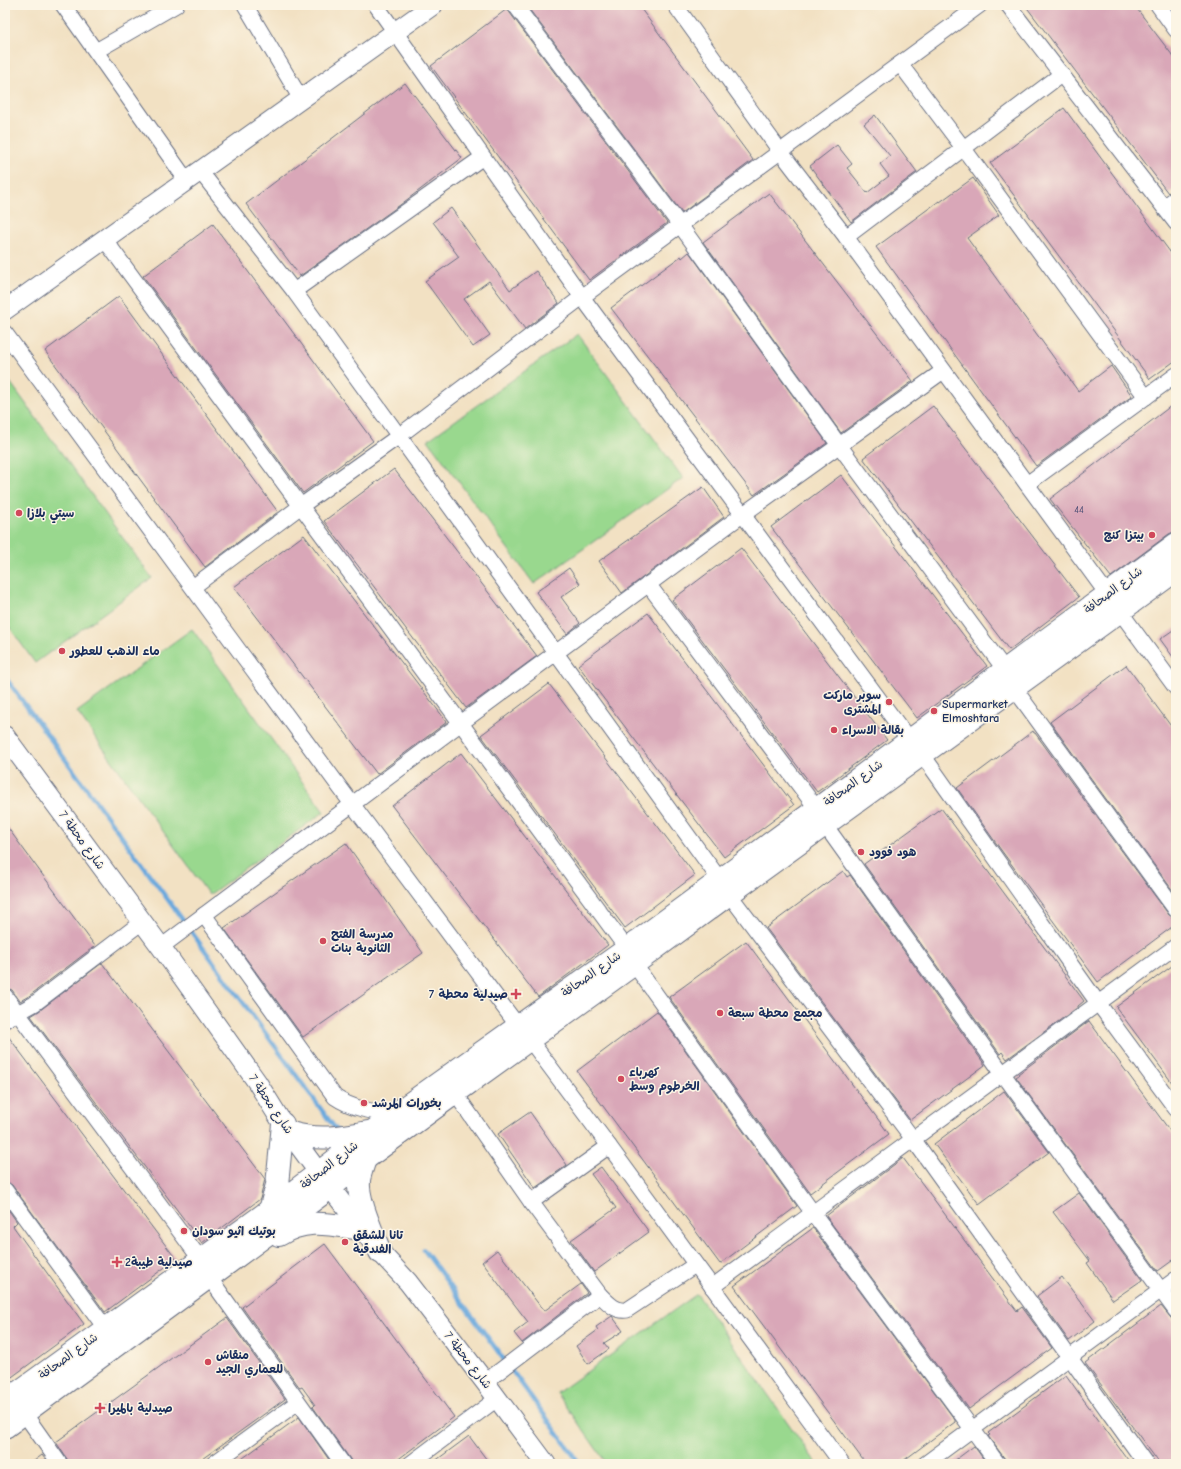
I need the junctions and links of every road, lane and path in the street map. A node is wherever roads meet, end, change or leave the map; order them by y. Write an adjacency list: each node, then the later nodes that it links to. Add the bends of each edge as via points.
1 (63, 5): 13 (street)
2 (176, 5): 13 (street)
3 (245, 5): 16 (street)
4 (376, 5): 12 (street)
5 (433, 5): 12 (street)
6 (515, 5): 23 (street)
7 (675, 5): 18 (street)
8 (980, 5): 14 (street)
9 (1008, 5): 15 (street)
10 (1158, 5): 11 (street)
11 (1176, 30)
12 (394, 33): 16 (street); 19 (street)
13 (96, 51): 20 (street)
14 (900, 64): 17 (street); 18 (street)
15 (1062, 74): 17 (street); 21 (street)
16 (301, 99): 20 (street)
17 (964, 149): 24 (street); 32 (street)
18 (780, 151): 23 (street); 24 (street)
19 (483, 157): 26 (street); 27 (street)
20 (193, 176): 25 (street); 26 (street)
21 (1170, 202): 22 (street)
22 (1176, 223)
23 (680, 225): 27 (street); 34 (street)
24 (846, 237): 30 (street)
25 (105, 240): 28 (street); 36 (street)
26 (294, 291): 33 (street)
27 (582, 297): 33 (street); 37 (street)
28 (5, 310)
29 (5, 333): 41 (street)
30 (943, 371): 34 (street); 35 (street)
31 (1176, 375): 32 (street)
32 (1146, 397): 35 (street)
33 (399, 436): 36 (street); 44 (street)
34 (839, 445): 37 (street); 45 (street)
35 (1027, 484): 42 (street)
36 (301, 506): 41 (street); 47 (street)
37 (742, 515): 40 (street); 49 (street)
38 (1176, 544): 42 (main road, شارع الصحافة)
39 (1176, 570): 43 (main road, شارع الصحافة)
40 (648, 584): 44 (street); 51 (street)
41 (192, 587): 50 (street)
42 (1107, 595): 43 (street); 45 (main road, شارع الصحافة)
43 (1120, 611): 45 (main road, شارع الصحافة); 46 (street)
44 (555, 654): 47 (street); 52 (street)
45 (1010, 679): 49 (main road, شارع الصحافة); 53 (street)
46 (1176, 688)
47 (461, 723): 50 (street); 58 (street)
48 (5, 736): 55 (street, شارع محطة 7)
49 (916, 748): 51 (main road, شارع الصحافة); 60 (street)
50 (352, 804): 54 (street); 62 (street)
51 (821, 817): 52 (main road, شارع الصحافة); 63 (street)
52 (724, 887): 58 (main road, شارع الصحافة); 70 (street)
53 (1176, 910)
54 (204, 915): 57 (street); 66 (street, via 334,1097 365,1110)
55 (142, 922): 57 (street, شارع محطة 7); 61 (street, via 34,1004)
56 (1176, 946): 60 (street)
57 (161, 947): 68 (street, شارع محطة 7, via 257,1082)
58 (631, 956): 62 (main road, شارع الصحافة); 77 (street)
59 (5, 996): 61 (street)
60 (1098, 1004): 63 (street); 65 (street)
61 (11, 1017): 82 (street)
62 (524, 1033): 64 (main road, شارع الصحافة); 66 (main road, شارع الصحافة); 71 (street)
63 (1002, 1074): 70 (street); 85 (street)
64 (455, 1093): 67 (main road, شارع الصحافة); 75 (street)
65 (1176, 1109)
66 (394, 1115): 67 (street); 69 (main road, شارع الصحافة)
67 (420, 1119): 72 (main road, شارع الصحافة)
68 (287, 1129): 69 (main road, via 304,1137 331,1138); 73 (street, شارع محطة 7); 76 (main road)
69 (374, 1131): 73 (main road, شارع الصحافة)
70 (913, 1139): 77 (street); 89 (street)
71 (609, 1146): 75 (street); 81 (street)
72 (365, 1160): 73 (main road, شارع الصحافة); 79 (main road, via 360,1173 359,1190)
73 (325, 1180): 76 (main road, شارع الصحافة); 78 (street, شارع محطة 7); 80 (main road, شارع الصحافة)
74 (5, 1190): 88 (street)
75 (531, 1202): 86 (street)
76 (270, 1210): 82 (main road, شارع الصحافة)
77 (813, 1213): 84 (street); 95 (street)
78 (362, 1229): 79 (street, شارع محطة 7); 80 (main road, via 319,1224 297,1226 251,1254)
79 (380, 1252): 90 (street, شارع محطة 7, via 408,1282)
80 (232, 1260): 82 (main road, شارع الصحافة)
81 (695, 1265): 84 (street); 86 (street, via 627,1310 616,1309)
82 (205, 1268): 88 (main road, شارع الصحافة); 92 (main road, شارع الصحافة); 93 (street)
83 (1176, 1279): 85 (street)
84 (712, 1286): 101 (street)
85 (1161, 1290): 87 (street); 89 (street)
86 (600, 1295): 90 (street)
87 (1176, 1311)
88 (106, 1329): 92 (main road, شارع الصحافة)
89 (1070, 1358): 95 (street); 104 (street)
90 (485, 1382): 91 (street, شارع محطة 7)
91 (498, 1398): 99 (street); 100 (street, شارع محطة 7)
92 (11, 1402): 94 (main road, شارع الصحافة); 96 (street)
93 (298, 1402): 97 (street); 98 (street)
94 (5, 1427)
95 (972, 1429): 102 (street); 103 (street)
96 (60, 1464)
97 (213, 1464)
98 (343, 1464)
99 (410, 1464)
100 (546, 1464)
101 (842, 1464)
102 (925, 1464)
103 (998, 1464)
104 (1146, 1464)

